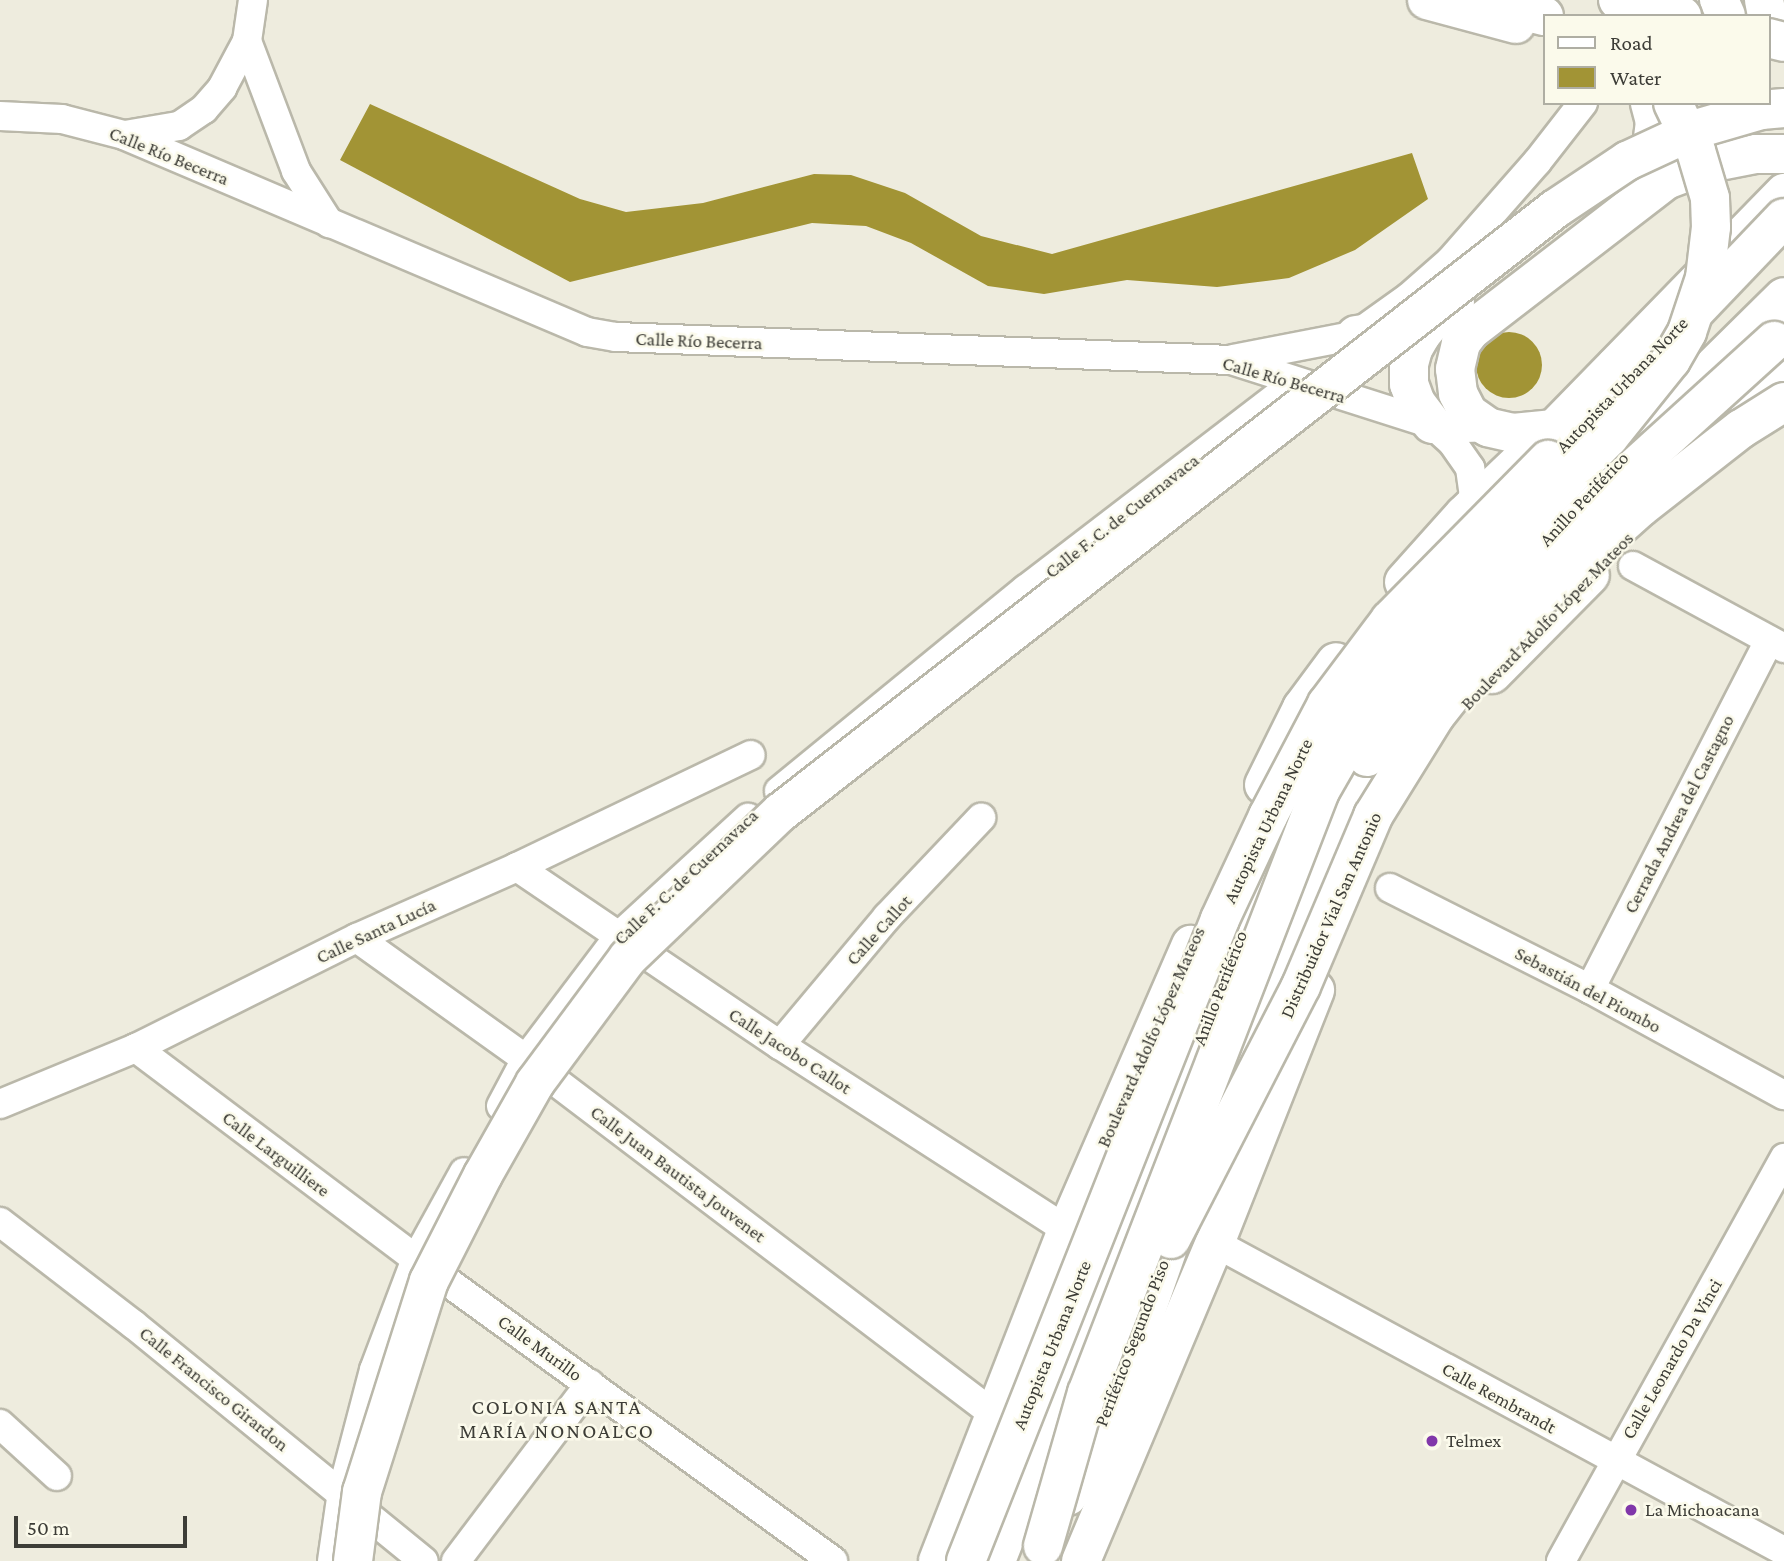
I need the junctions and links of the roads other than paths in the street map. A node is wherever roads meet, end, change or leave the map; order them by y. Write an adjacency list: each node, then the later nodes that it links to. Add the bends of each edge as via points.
1 (253, 0): 10 (street)
2 (1427, 0): 9 (main road)
3 (1482, 0): 7 (main road)
4 (1619, 0): 5 (main road); 6 (main road, bridge)
5 (1664, 14)
6 (1674, 14)
7 (1542, 15)
8 (1770, 21): 11 (main road)
9 (1542, 31)
10 (247, 41): 18 (street, via 222,88 192,119 165,130); 23 (street, via 296,171)
11 (1784, 43)
12 (1651, 105): 26 (main road, via 1655,122 1652,146 1633,169)
13 (1674, 105): 44 (main road, bridge, via 1696,150 1710,198 1709,255 1699,303 1687,332 1671,360 1609,436 1480,568 1389,671)
14 (1717, 105): 19 (main road)
15 (1784, 108): 72 (main road, bridge, via 1696,129 1628,161 1555,209 781,812 628,958 535,1083 429,1281 362,1492)
16 (1579, 110): 27 (street, via 1450,261)
17 (0, 116): 18 (street, Calle Río Becerra, via 62,119)
18 (124, 135): 23 (street, Calle Río Becerra)
19 (1784, 144)
20 (1784, 154): 36 (main road, via 1714,162 1666,180 1478,323 1461,343 1455,382 1468,413)
21 (1784, 193): 30 (main road, Boulevard Adolfo López Mateos)
22 (1784, 218): 77 (main road, Autopista Urbana Norte, bridge, via 1390,620 1327,704 1220,919)
23 (329, 223): 29 (street, Calle Río Becerra, via 558,322 616,337)
24 (1784, 236): 34 (main road, Anillo Periférico)
25 (1784, 297): 70 (main road, Anillo Periférico, via 1559,520 1418,700 1385,750 1330,858)
26 (1435, 318): 27 (main road, via 1412,327); 35 (main road, via 1413,349 1409,364 1409,384 1416,403)
27 (1356, 335): 29 (street)
28 (1781, 343): 37 (main road, Boulevard Adolfo López Mateos); 41 (main road, via 1746,383); 44 (main road, bridge, via 1612,488 1450,647)
29 (1231, 360): 31 (street, Calle Río Becerra)
30 (1616, 366): 34 (main road); 38 (main road, Boulevard Adolfo López Mateos)
31 (1296, 382): 35 (street, Calle Río Becerra); 49 (street, Calle F. C. de Cuernavaca, via 1026,589 771,797)
32 (1784, 402): 39 (main road, Distribuidor Vial San Antonio, bridge)
33 (1784, 413): 37 (main road)
34 (1605, 421): 78 (main road, Anillo Periférico, via 1377,661 1276,845)
35 (1432, 424): 36 (street, Calle Río Becerra); 40 (street, Calle Río Becerra, via 1470,468 1474,495)
36 (1488, 427): 38 (main road, via 1527,434)
37 (1735, 428): 61 (main road, Boulevard Adolfo López Mateos, via 1508,656 1434,741 1362,871)
38 (1555, 429): 40 (main road, Boulevard Adolfo López Mateos)
39 (1641, 506): 41 (main road, via 1617,515); 60 (main road, Distribuidor Vial San Antonio, bridge, via 1529,607 1435,716 1373,816 1301,986)
40 (1464, 515): 59 (main road, Boulevard Adolfo López Mateos, via 1356,635 1303,708 1242,828)
41 (1558, 558): 44 (main road, via 1434,692)
42 (1633, 566): 43 (street)
43 (1777, 644): 51 (street, Cerrada Andrea del Castagno)
44 (1368, 747): 60 (main road, bridge, via 1312,908 1219,1125 1201,1146); 70 (main road, bridge, via 1320,791 1092,1380)
45 (751, 755): 47 (street, Calle Santa Lucía)
46 (981, 818): 52 (street, Calle Callot, via 887,917)
47 (517, 867): 49 (street, Calle Jacobo Callot); 50 (street, Calle Santa Lucía)
48 (1390, 888): 51 (street, Sebastián del Piombo)
49 (619, 936): 52 (street, Calle Jacobo Callot); 54 (street, Calle F. C. de Cuernavaca)
50 (357, 938): 53 (street, Calle Santa Lucía); 54 (street, Calle Juan Bautista Jouvenet)
51 (1590, 989): 55 (street, Sebastián del Piombo)
52 (780, 1045): 59 (street, Calle Jacobo Callot)
53 (136, 1048): 56 (street, Calle Santa Lucía); 62 (street, Calle Larguilliere)
54 (526, 1059): 62 (street, Calle F. C. de Cuernavaca); 64 (street, Calle Juan Bautista Jouvenet)
55 (1784, 1095)
56 (0, 1104)
57 (1784, 1158): 66 (street, Calle Leonardo Da Vinci)
58 (0, 1222): 68 (street, Calle Francisco Girardon)
59 (1067, 1230): 64 (main road, Boulevard Adolfo López Mateos)
60 (1171, 1239): 70 (main road, Periférico Segundo Piso, bridge, via 1114,1402)
61 (1215, 1243): 66 (street, Calle Rembrandt); 79 (main road, Boulevard Adolfo López Mateos)
62 (416, 1259): 63 (street, Calle Murillo); 68 (street, Calle F. C. de Cuernavaca, via 374,1370)
63 (590, 1384): 74 (street); 75 (street, Calle Murillo)
64 (995, 1415): 76 (main road, Boulevard Adolfo López Mateos)
65 (0, 1424): 67 (street)
66 (1614, 1461): 69 (street, Calle Rembrandt); 80 (street, Calle Leonardo Da Vinci)
67 (57, 1476)
68 (342, 1492): 71 (street, Calle F. C. de Cuernavaca); 73 (street, Calle Francisco Girardon)
69 (1784, 1551)
70 (1035, 1556)
71 (332, 1561)
72 (353, 1561)
73 (424, 1561)
74 (457, 1561)
75 (834, 1561)
76 (938, 1561)
77 (966, 1561)
78 (996, 1561)
79 (1081, 1561)
80 (1561, 1561)

